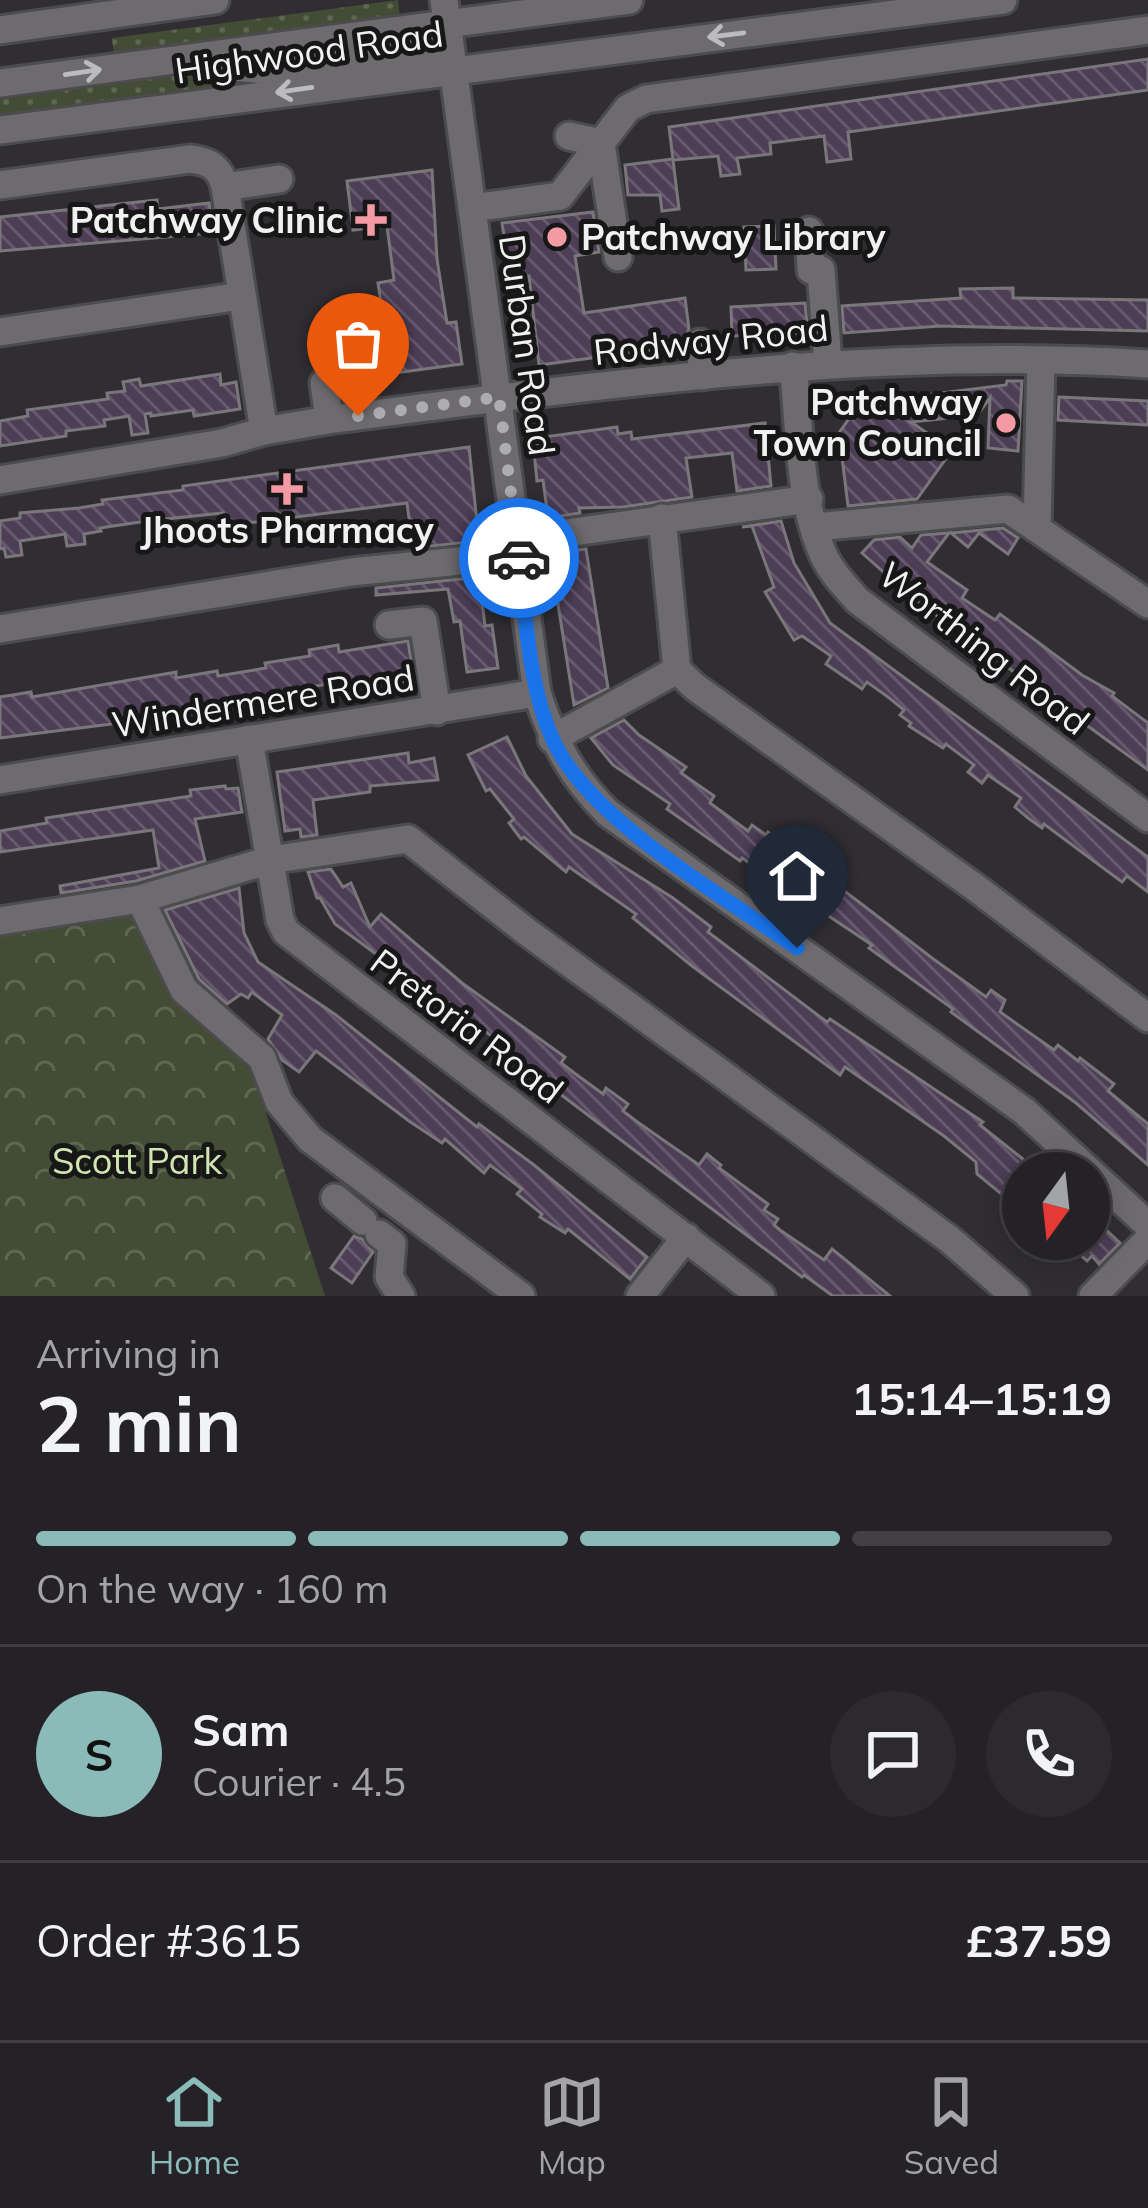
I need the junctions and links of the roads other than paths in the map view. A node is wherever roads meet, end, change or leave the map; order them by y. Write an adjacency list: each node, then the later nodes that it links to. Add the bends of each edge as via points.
1 (215, 0): 5 (street)
2 (629, 0): 7 (street, Highwood Road)
3 (1003, 0): 4 (street, Highwood Road)
4 (837, 7): 7 (street, Highwood Road, one-way to 7)
5 (0, 30)
6 (1148, 30): 11 (street, via 646,99 628,108)
7 (448, 36): 8 (street, Highwood Road, one-way to 7); 9 (street, Highwood Road, one-way to 9); 15 (street, Durban Road)
8 (0, 83)
9 (0, 130)
10 (568, 136): 11 (street)
11 (601, 143): 15 (street, via 560,196); 17 (street)
12 (221, 178): 13 (street); 14 (street, via 205,161 190,159); 18 (street)
13 (267, 181)
14 (0, 185)
15 (472, 208): 27 (street, Durban Road)
16 (809, 231): 22 (street, via 811,270 821,270)
17 (617, 257)
18 (241, 296): 19 (street); 29 (street)
19 (0, 332)
20 (700, 343): 25 (street)
21 (1042, 360): 22 (street, Rodway Road); 23 (street, Rodway Road); 33 (street)
22 (828, 364): 24 (street, Rodway Road)
23 (1148, 364)
24 (793, 366): 25 (street, Rodway Road); 31 (street, Worthing Road)
25 (703, 376): 27 (street, Rodway Road)
26 (324, 383): 28 (street)
27 (499, 397): 28 (street, Rodway Road); 34 (street, Durban Road)
28 (329, 419): 29 (street, Rodway Road)
29 (264, 430): 30 (street, Rodway Road)
30 (0, 480)
31 (812, 513): 32 (street); 33 (street, via 1007,508); 44 (street, Worthing Road, via 824,557 857,600)
32 (662, 518): 34 (street); 38 (street)
33 (1037, 528): 35 (street)
34 (517, 547): 37 (street); 39 (street, Durban Road)
35 (1148, 604)
36 (389, 625): 40 (street, via 423,620)
37 (0, 628)
38 (677, 670): 42 (street); 48 (street)
39 (537, 693): 40 (street, Windermere Road); 42 (street, Durban Road)
40 (437, 711): 41 (street, Windermere Road)
41 (249, 739): 43 (street, Windermere Road); 45 (street, Pretoria Road)
42 (552, 739): 50 (street, Durban Road, via 577,782 608,813 1024,1111)
43 (0, 780)
44 (1148, 818)
45 (270, 860): 46 (street); 51 (street, Pretoria Road, via 280,920 296,941); 57 (street, via 408,839)
46 (140, 899): 47 (street); 54 (street, via 184,990 262,1058 279,1102 310,1139)
47 (0, 921)
48 (1148, 1018)
49 (334, 1198): 53 (street, via 392,1244)
50 (1148, 1225)
51 (686, 1238): 55 (street); 56 (street, Pretoria Road)
52 (1148, 1240): 58 (street)
53 (395, 1287)
54 (520, 1296)
55 (640, 1296)
56 (760, 1296)
57 (1016, 1296)
58 (1094, 1296)

